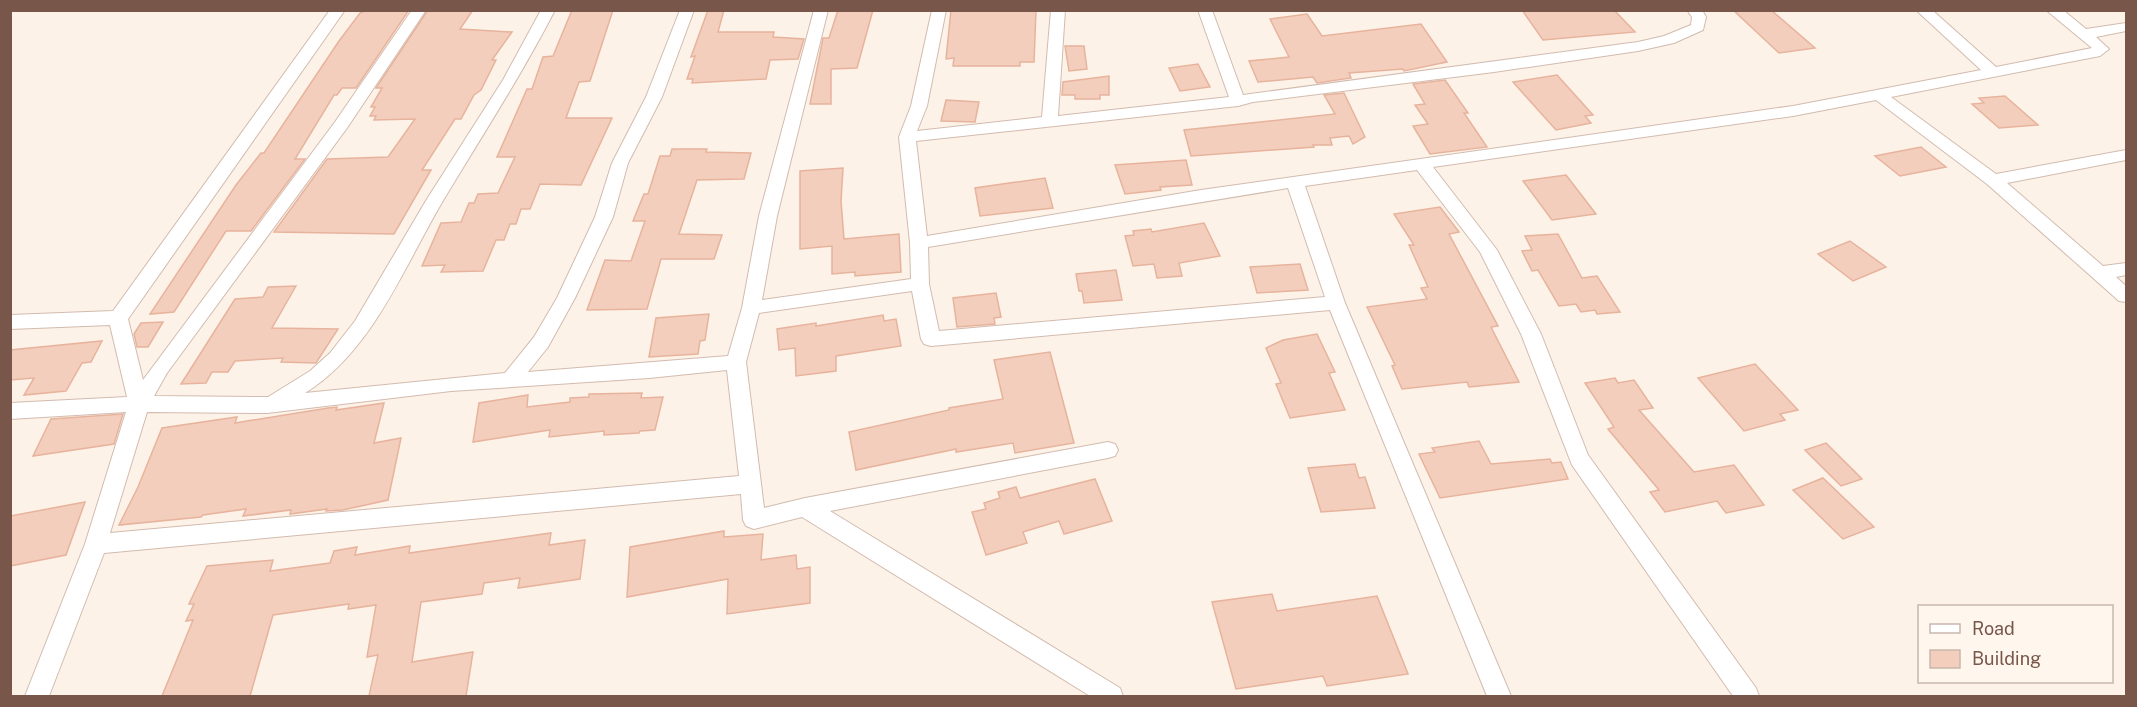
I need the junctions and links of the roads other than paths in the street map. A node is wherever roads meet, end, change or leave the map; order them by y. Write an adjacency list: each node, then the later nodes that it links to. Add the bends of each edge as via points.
1 (338, 10): 30 (street)
2 (419, 10): 34 (street, via 341,125 160,368)
3 (548, 10): 35 (street, via 511,80 362,326 317,376)
4 (687, 10): 33 (street, via 654,97 620,163 604,217 566,298 541,342)
5 (821, 10): 29 (street, via 768,216)
6 (939, 10): 18 (street, via 919,106)
7 (1058, 10): 17 (street)
8 (1205, 10): 16 (street)
9 (1694, 10): 16 (street, via 1699,18 1698,27 1684,35 1646,44)
10 (1923, 10): 14 (street)
11 (2053, 10): 13 (street)
12 (2127, 27): 13 (street)
13 (2085, 34): 14 (street, via 2102,49)
14 (1993, 73): 15 (street)
15 (1880, 95): 20 (street, via 1793,111); 21 (street)
16 (1238, 101): 17 (street)
17 (1050, 120): 18 (street)
18 (907, 137): 23 (street)
19 (2127, 155): 21 (street)
20 (1421, 163): 22 (street); 44 (street, via 1488,250 1531,334 1580,459)
21 (1993, 180): 25 (street)
22 (1295, 182): 23 (street); 28 (street, via 1307,223 1328,270)
23 (919, 243): 26 (street)
24 (2127, 269): 25 (street)
25 (2098, 273): 27 (street)
26 (920, 284): 28 (street, via 931,339); 29 (street)
27 (2127, 296)
28 (1336, 303): 43 (street)
29 (751, 308): 32 (street)
30 (118, 318): 31 (street); 34 (street)
31 (10, 322)
32 (736, 362): 33 (street); 38 (street)
33 (511, 380): 35 (street)
34 (139, 404): 35 (street); 36 (street); 40 (street)
35 (267, 405)
36 (10, 411)
37 (1108, 450): 39 (street)
38 (751, 484): 39 (street, via 754,520); 40 (street)
39 (805, 507): 42 (street)
40 (96, 544): 41 (street)
41 (37, 696)
42 (1111, 696)
43 (1499, 696)
44 (1747, 696)

